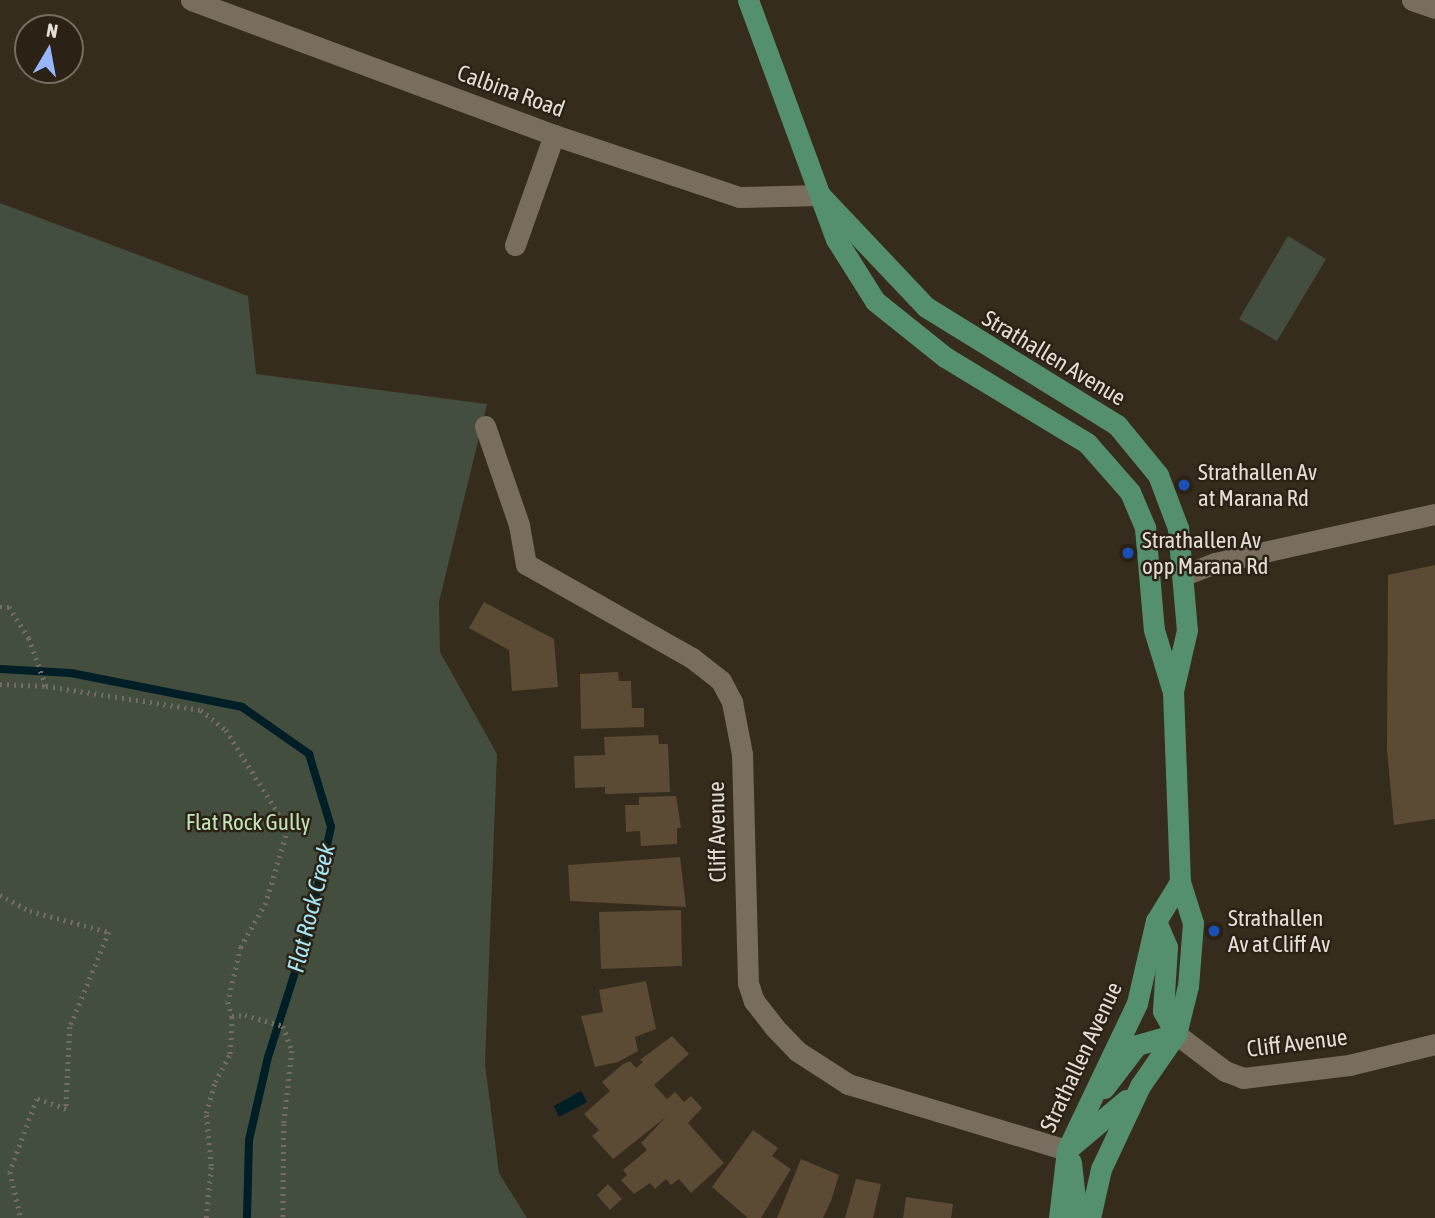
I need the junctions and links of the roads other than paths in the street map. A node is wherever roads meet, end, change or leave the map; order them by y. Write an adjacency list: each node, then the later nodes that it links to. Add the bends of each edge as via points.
1 (191, 0): 5 (street, Calbina Road)
2 (748, 0): 6 (main road, Strathallen Avenue)
3 (1412, 0): 4 (street)
4 (1435, 8)
5 (554, 135): 6 (street, Calbina Road, via 739,197); 7 (street)
6 (820, 195): 10 (main road, Strathallen Avenue, via 926,307 1125,432 1166,494 1178,528); 11 (main road, Strathallen Avenue, via 857,275 889,314 945,357 1087,443 1130,492 1145,528 1154,630)
7 (515, 245)
8 (485, 426): 18 (street, Cliff Avenue, via 519,525 526,564 692,657 721,681 738,725 742,754 748,983 754,1001 797,1051 848,1084)
9 (1435, 514): 10 (street)
10 (1184, 575): 11 (main road, Strathallen Avenue, via 1187,629)
11 (1173, 691): 12 (main road, Strathallen Avenue)
12 (1180, 883): 13 (main road, Strathallen Avenue); 14 (main road, Strathallen Avenue, via 1193,923 1188,986)
13 (1156, 921): 14 (main road, via 1167,947 1163,1011); 17 (main road, Strathallen Avenue, via 1137,1003)
14 (1176, 1034): 15 (street, Cliff Avenue, via 1225,1071 1243,1078 1349,1065); 16 (main road, Strathallen Avenue); 17 (main road, via 1137,1045 1102,1091)
15 (1435, 1044)
16 (1140, 1086): 18 (main road); 21 (main road, Strathallen Avenue, via 1101,1169)
17 (1086, 1101): 18 (main road, Strathallen Avenue)
18 (1067, 1150): 19 (main road, Strathallen Avenue); 20 (main road, via 1074,1172)
19 (1059, 1218)
20 (1077, 1218)
21 (1090, 1218)

